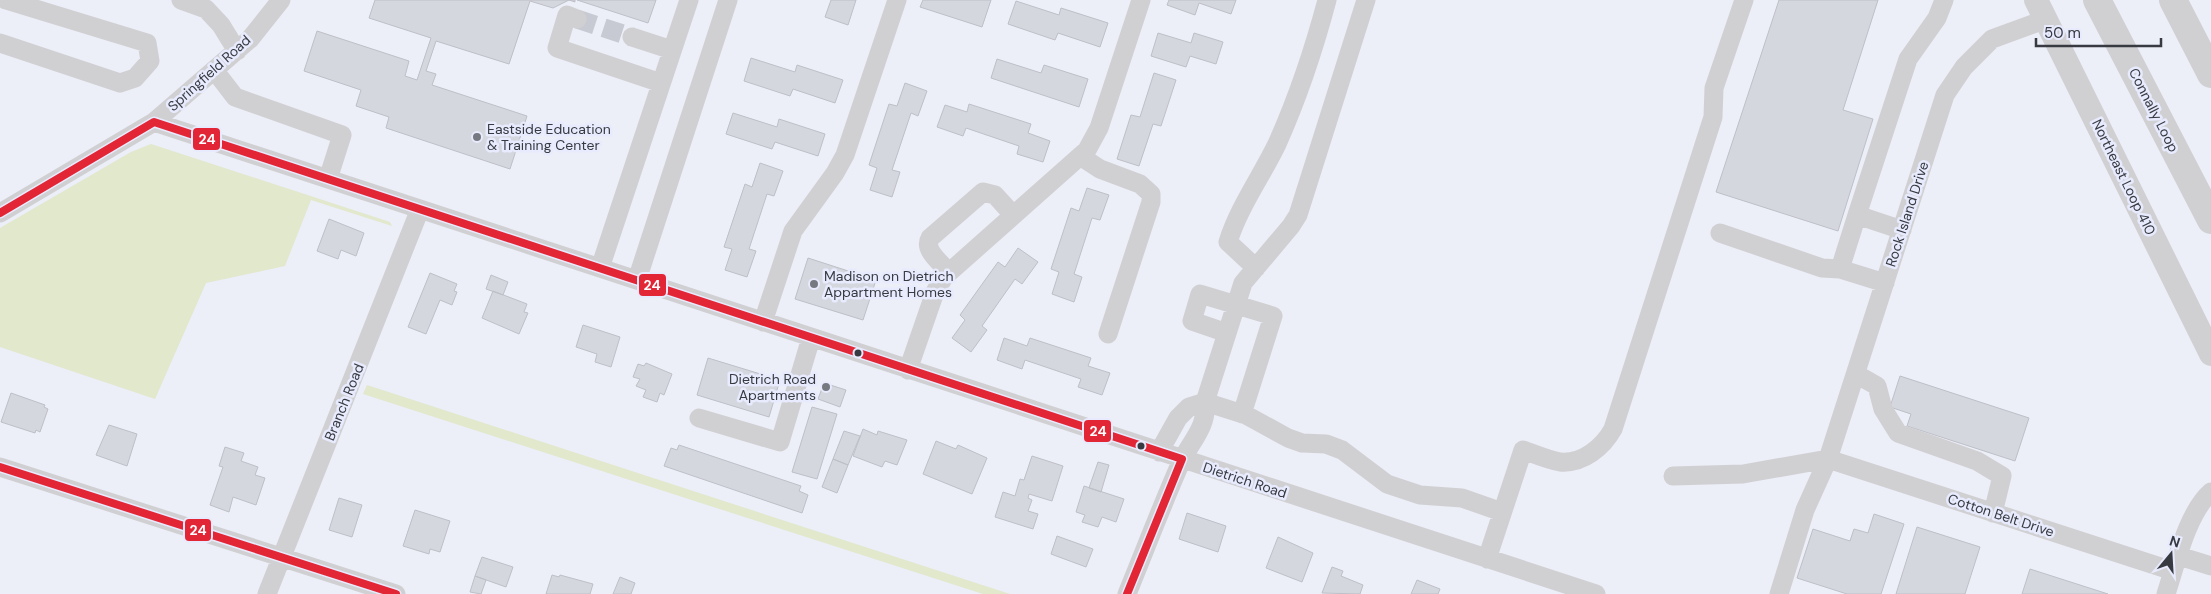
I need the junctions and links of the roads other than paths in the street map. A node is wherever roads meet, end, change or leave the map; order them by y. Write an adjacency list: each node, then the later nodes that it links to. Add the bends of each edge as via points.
1 (6, 0): 17 (street, via 147,43 150,61 135,78 120,83)
2 (181, 0): 19 (street, via 206,8)
3 (281, 0): 19 (street, Springfield Road)
4 (689, 0): 18 (street)
5 (728, 0): 37 (street)
6 (897, 0): 40 (street, via 845,155 793,231)
7 (1141, 0): 24 (street, via 1099,128)
8 (1327, 0): 34 (street, via 1296,97 1276,144 1235,221 1228,242)
9 (1366, 0): 34 (street, via 1298,215)
10 (1744, 0): 56 (street, via 1714,88 1714,117 1613,429 1596,450 1573,460 1560,462 1523,450)
11 (1944, 0): 29 (street, via 1937,18 1908,58)
12 (2097, 0): 30 (highway, Connally Loop)
13 (2173, 0): 21 (highway)
14 (2041, 10): 31 (street, Rock Island Drive, via 1992,39 1959,74 1945,95); 44 (main road, Northeast Loop 410)
15 (577, 19): 22 (street, via 567,15 556,48)
16 (632, 37): 18 (street)
17 (0, 43)
18 (672, 50): 22 (street)
19 (237, 51): 20 (street, Springfield Road)
20 (215, 71): 23 (street, Springfield Road); 25 (street, via 235,97 342,135)
21 (2211, 74)
22 (661, 83): 33 (street)
23 (154, 122): 25 (street, Dietrich Road); 27 (street, Springfield Road)
24 (1080, 156): 28 (street); 42 (street, via 1100,169 1140,184 1151,194)
25 (328, 179): 26 (street, Dietrich Road)
26 (420, 209): 33 (street, Dietrich Road); 58 (street, Branch Road)
27 (0, 213)
28 (1013, 215): 36 (street); 36 (street, via 995,195 983,192 930,238 929,249)
29 (1857, 215): 31 (street); 35 (street)
30 (2211, 220)
31 (1902, 230): 38 (street, Rock Island Drive)
32 (1720, 233): 35 (street, via 1822,268)
33 (600, 268): 37 (street, Dietrich Road)
34 (1256, 268): 39 (street, via 1242,283)
35 (1840, 269): 38 (street)
36 (949, 272): 45 (street, via 935,292)
37 (637, 280): 40 (street, Dietrich Road)
38 (1885, 283): 46 (street, Rock Island Drive)
39 (1236, 304): 41 (street); 41 (street, via 1200,294 1192,322); 48 (street, via 1273,316)
40 (763, 322): 43 (street, Dietrich Road)
41 (1227, 333): 47 (street)
42 (1108, 334)
43 (812, 338): 45 (street, Dietrich Road); 49 (street, via 780,442)
44 (2211, 354)
45 (908, 370): 50 (street, Dietrich Road)
46 (1856, 374): 51 (street, Rock Island Drive); 57 (street, via 1877,386 1883,409 1898,433 1977,460 2002,476)
47 (1205, 402): 48 (street); 50 (street, via 1189,407 1178,418); 52 (street, via 1206,412 1198,436)
48 (1242, 414): 56 (street, via 1288,438 1342,450 1387,484 1420,495 1462,498)
49 (699, 418)
50 (1159, 452): 52 (street, Dietrich Road)
51 (1828, 459): 54 (street, via 1743,474); 57 (street, Cotton Belt Drive); 66 (street, Rock Island Drive, via 1805,510)
52 (1182, 460): 59 (street, Dietrich Road); 64 (street)
53 (0, 467): 58 (street)
54 (1673, 476)
55 (2211, 492): 60 (street, via 2202,500)
56 (1502, 512): 59 (street)
57 (1993, 513): 60 (street, Cotton Belt Drive)
58 (282, 557): 62 (street, Branch Road); 63 (street)
59 (1487, 559): 65 (street, Dietrich Road)
60 (2176, 564): 61 (street, Cotton Belt Drive); 67 (street)
61 (2211, 566)
62 (267, 594)
63 (396, 594)
64 (1127, 594)
65 (1596, 594)
66 (1779, 594)
67 (2166, 594)

